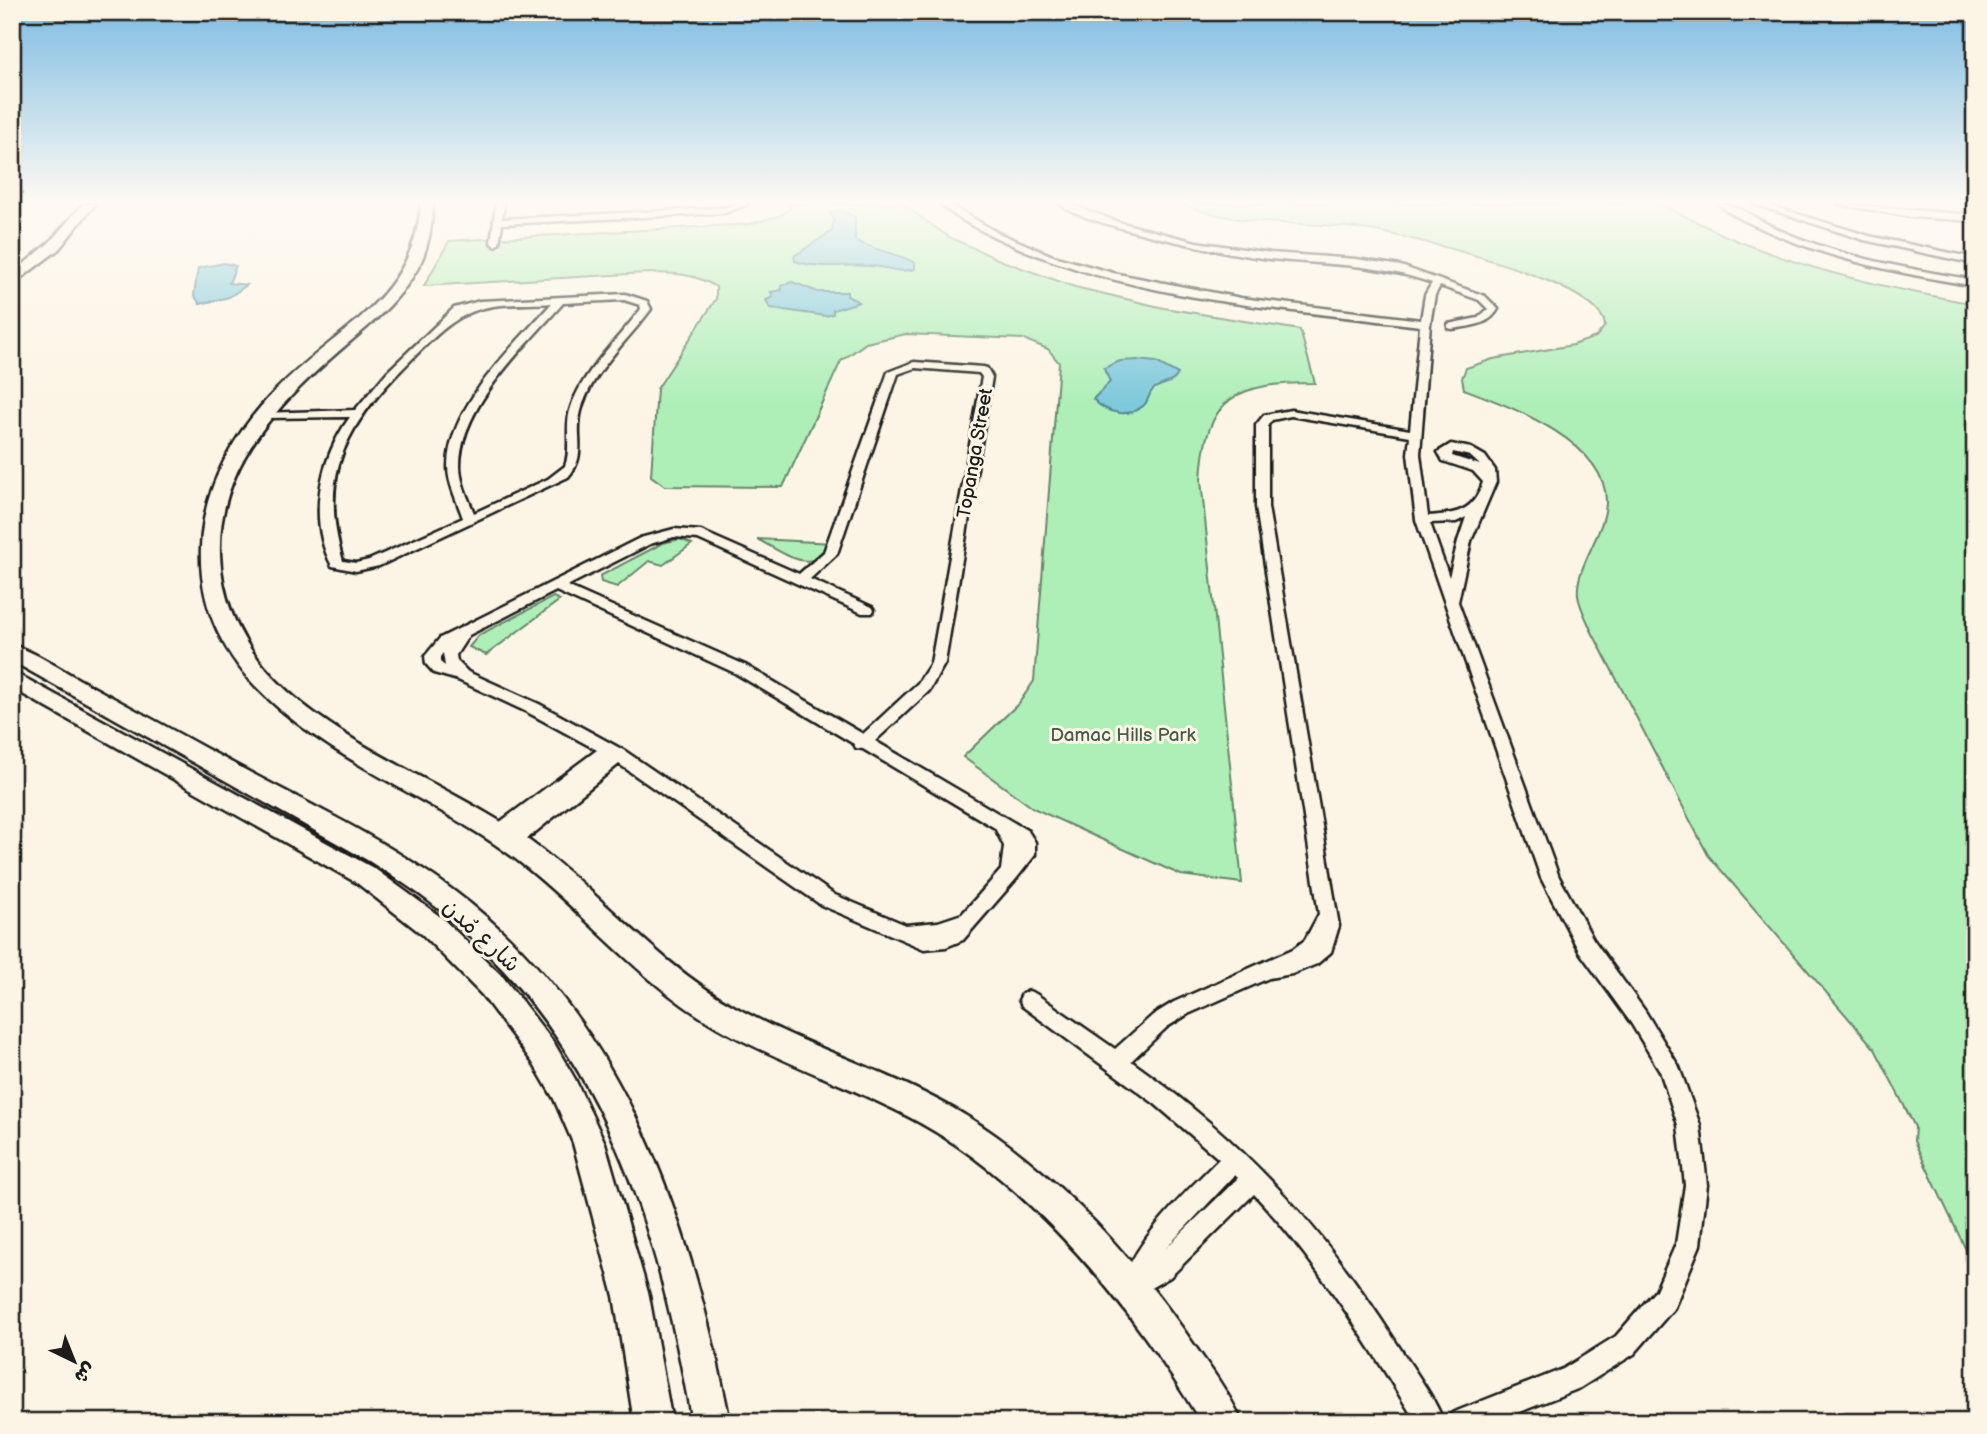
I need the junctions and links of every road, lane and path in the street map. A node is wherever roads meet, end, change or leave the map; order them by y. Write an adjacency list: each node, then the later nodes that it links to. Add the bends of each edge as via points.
1 (408, 271): 11 (street, via 364,321)
2 (1102, 271): 8 (street, via 1207,295)
3 (1402, 271): 5 (street)
4 (1917, 271): 6 (street)
5 (1438, 281): 8 (street, via 1430,295); 9 (street, via 1482,298 1493,309 1485,319)
6 (1975, 283)
7 (560, 300): 10 (street, via 488,304 463,311 447,320); 15 (street, via 482,393 461,428 454,466); 15 (street, via 625,297 645,303 646,309 577,404 570,471)
8 (1425, 324): 12 (street)
9 (1452, 326)
10 (359, 409): 11 (street); 15 (street, via 334,456 325,493 325,522 337,563 352,567 374,564)
11 (266, 412): 26 (street, via 230,466 211,523 213,584 238,646 261,678 329,737)
12 (1416, 434): 16 (street, via 1414,454); 28 (street, via 1313,416 1276,420 1262,435 1267,545 1330,926 1325,948 1305,962 1271,970 1181,1007)
13 (1490, 482): 14 (street)
14 (1478, 505): 16 (street, via 1456,518); 17 (street)
15 (470, 519)
16 (1424, 525): 17 (street); 20 (street)
17 (1468, 525): 20 (street, via 1458,555)
18 (802, 579): 19 (street, via 701,535 674,533 645,541); 21 (street); 24 (street, Topanga Street, via 830,554 893,372 914,365 983,370 987,377 938,663 924,687)
19 (554, 585): 24 (street, via 731,664); 25 (street, via 445,640 432,656 433,664 533,708)
20 (1452, 601): 36 (street, via 1549,878 1586,945 1668,1067 1689,1125 1696,1185 1688,1245 1665,1299 1625,1345 1571,1379)
21 (867, 610)
22 (12, 652): 33 (street, شارع مُدن, via 378,854 464,914 504,951 579,1043 634,1141 679,1266)
23 (12, 678): 32 (street, شارع مُدن, via 376,883 425,918 504,1000 560,1080 595,1161 637,1319)
24 (862, 744): 25 (street, via 1000,823 1013,846 1010,874 956,934 924,941 828,900)
25 (614, 752): 26 (street)
26 (504, 837): 31 (street, via 675,984 714,1009 897,1095 976,1140 1078,1229)
27 (1029, 1000): 28 (street)
28 (1115, 1062): 29 (street)
29 (1235, 1159): 30 (street); 31 (street, via 1153,1244)
30 (1254, 1178): 31 (street, via 1162,1269); 35 (street, via 1327,1261)
31 (1130, 1287): 34 (street, via 1160,1324)
32 (653, 1422)
33 (711, 1422)
34 (1223, 1422)
35 (1431, 1422)
36 (1461, 1422)

